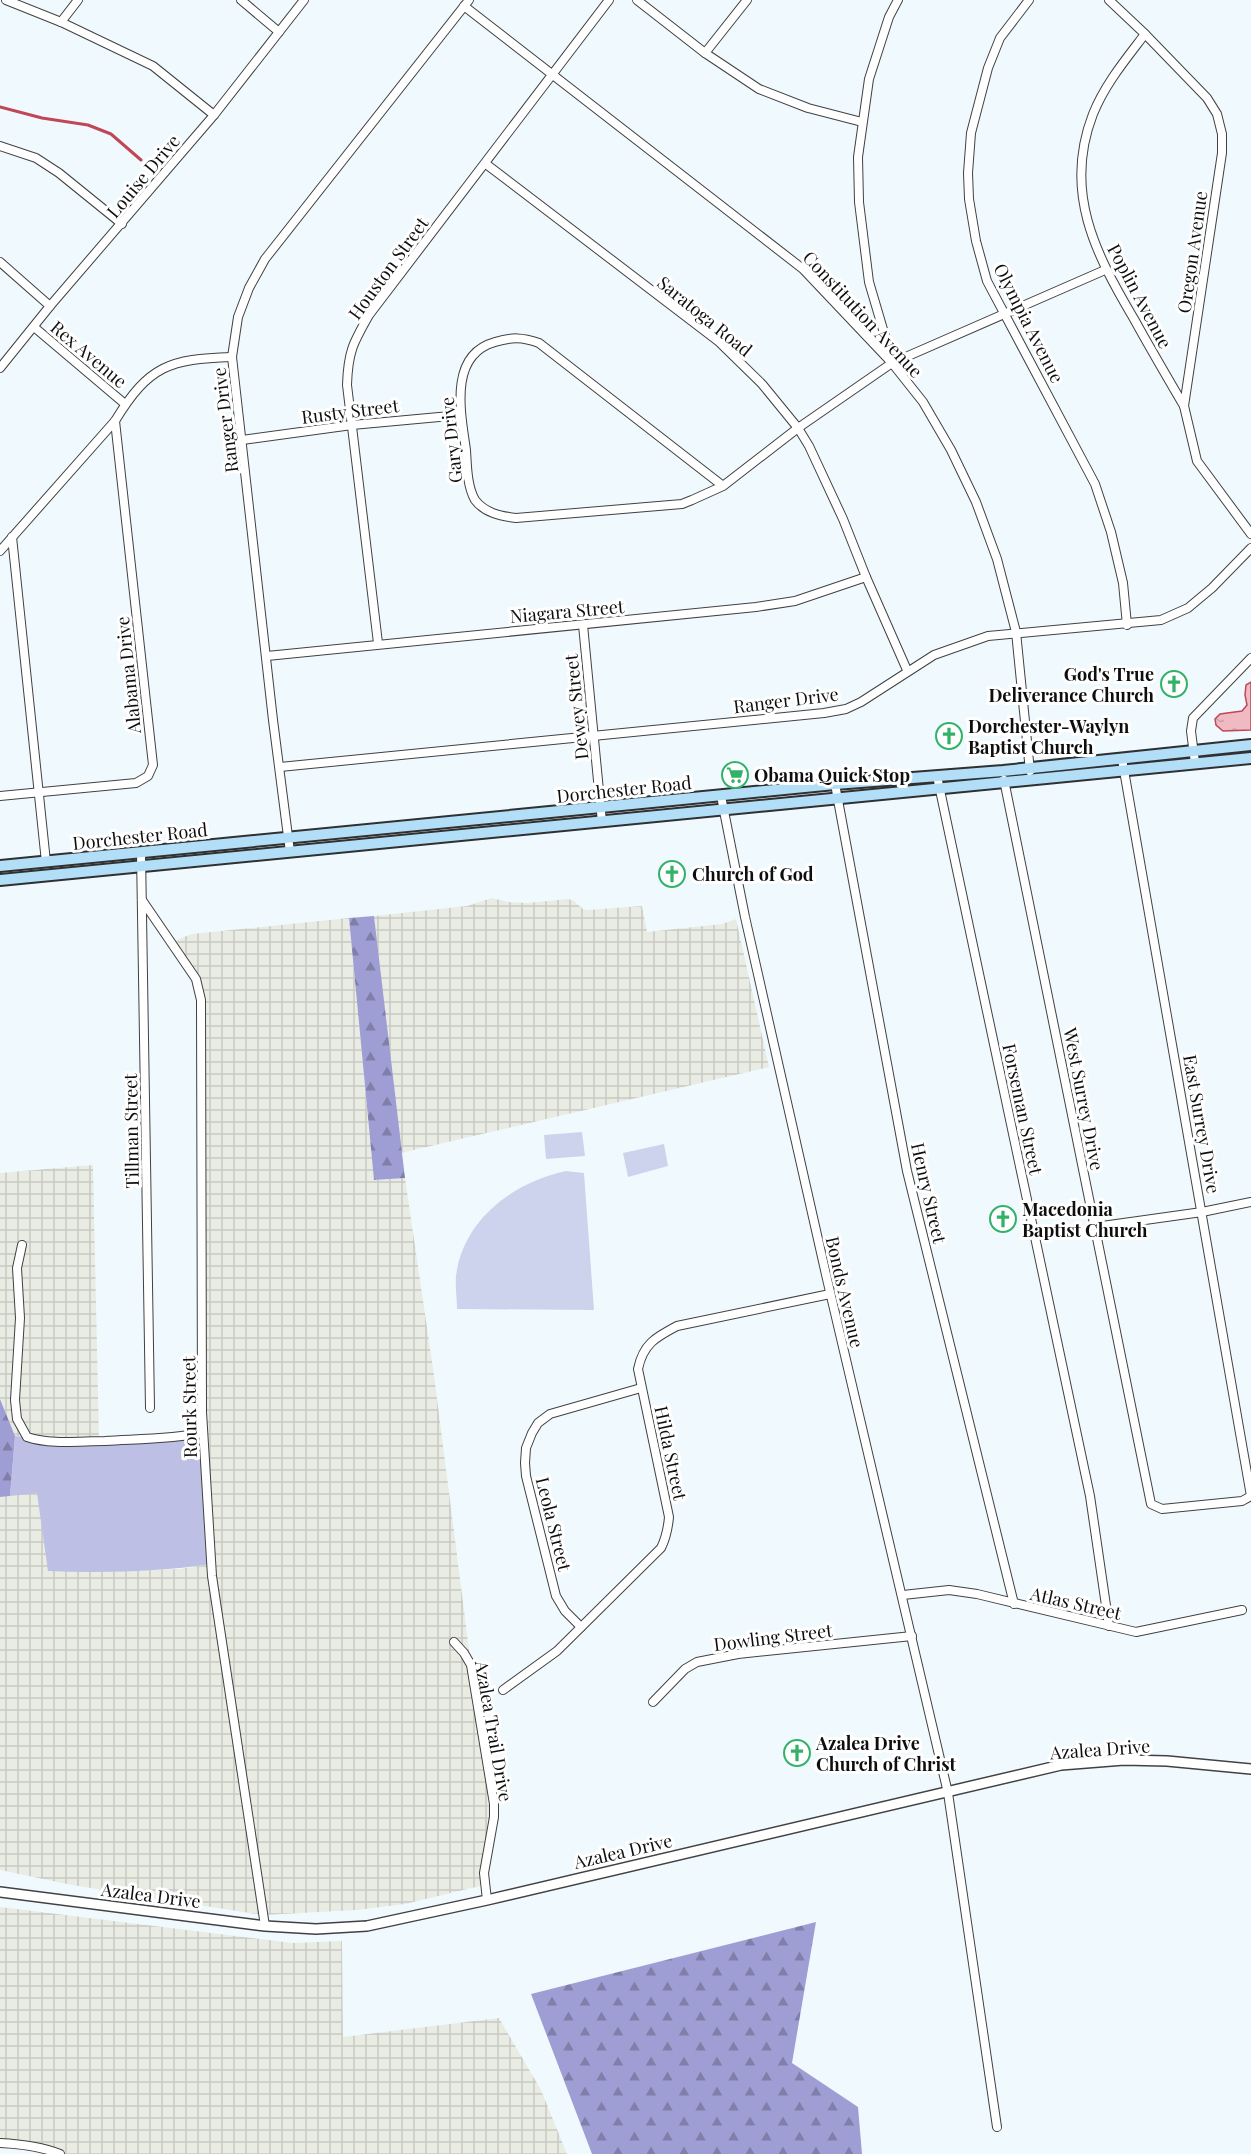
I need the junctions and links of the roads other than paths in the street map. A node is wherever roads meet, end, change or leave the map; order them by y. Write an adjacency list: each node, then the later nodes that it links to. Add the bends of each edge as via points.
1 (6, 0): 12 (street)
2 (78, 0): 12 (street)
3 (241, 0): 13 (street)
4 (304, 0): 13 (street, Louise Drive)
5 (609, 0): 16 (street, Houston Street)
6 (637, 0): 15 (street)
7 (747, 0): 15 (street)
8 (898, 0): 18 (street, via 869,79)
9 (1029, 0): 25 (street, Olympia Avenue, via 1000,38 987,68 971,133 969,199 976,241 987,281)
10 (1109, 0): 14 (street, Oregon Avenue)
11 (466, 3): 16 (street, Constitution Avenue); 27 (street, Ranger Drive, via 265,259 238,317)
12 (61, 22): 17 (street, via 153,66)
13 (279, 32): 17 (street, Louise Drive)
14 (1145, 34): 23 (street, Poplin Avenue, via 1106,86 1083,148 1082,201); 31 (street, Oregon Avenue, via 1207,98 1217,114 1222,134)
15 (705, 53): 18 (street, via 759,89 808,108)
16 (552, 73): 20 (street, Houston Street); 28 (street, Constitution Avenue, via 803,268)
17 (214, 116): 21 (street, Louise Drive)
18 (862, 122): 28 (street, via 859,202 867,270)
19 (0, 147): 21 (street, via 36,158)
20 (486, 164): 34 (street, Houston Street, via 369,315 352,346 347,385); 35 (street, Saratoga Road, via 718,341 762,384)
21 (122, 224): 24 (street, Louise Drive)
22 (0, 262): 24 (street, Rex Avenue)
23 (1105, 270): 25 (street, Gary Drive); 31 (street, Poplin Avenue)
24 (50, 306): 26 (street, Louise Drive)
25 (1004, 315): 28 (street, Gary Drive); 44 (street, Olympia Avenue, via 1095,484 1123,584)
26 (34, 327): 29 (street, Louise Drive); 30 (street, Rex Avenue)
27 (232, 357): 30 (street, via 195,358 169,364 147,379); 36 (street, Ranger Drive)
28 (892, 363): 35 (street, Gary Drive); 45 (street, Constitution Avenue, via 923,402 971,492 997,559)
29 (0, 368)
30 (125, 404): 33 (street)
31 (1184, 405): 38 (street, Oregon Avenue, via 1197,461)
32 (461, 415): 34 (street, Rusty Street); 37 (street, Gary Drive, via 472,493 484,509 495,514 516,518 682,504); 37 (street, Gary Drive, via 463,369 468,361 490,343 524,338 539,343)
33 (115, 421): 39 (street); 63 (street, Alabama Drive, via 153,765 148,776 136,783)
34 (352, 425): 36 (street, Rusty Street); 46 (street, Houston Street)
35 (798, 428): 37 (street, Gary Drive); 42 (street, Saratoga Road, via 843,519)
36 (242, 440): 47 (street, Ranger Drive)
37 (723, 486)
38 (1251, 534)
39 (12, 537): 41 (street); 63 (street)
40 (1251, 548): 44 (street, Ranger Drive, via 1188,608 1161,620)
41 (0, 551)
42 (866, 577): 43 (street, Niagara Street, via 795,601); 49 (street, Saratoga Road)
43 (583, 625): 46 (street, Niagara Street); 50 (street, Dewey Street)
44 (1127, 625): 45 (street, Ranger Drive)
45 (1016, 632): 49 (street, Ranger Drive, via 988,636 934,655); 57 (street, Constitution Avenue)
46 (378, 643): 47 (street, Niagara Street)
47 (267, 656): 56 (street, Ranger Drive)
48 (1251, 658): 52 (street, via 1193,718)
49 (907, 670): 50 (street, Ranger Drive, via 846,709)
50 (594, 735): 56 (street, Ranger Drive); 67 (street, Dewey Street)
51 (1251, 745): 52 (main road, Dorchester Road)
52 (1193, 751): 54 (street); 55 (main road, Dorchester Road)
53 (1251, 758): 54 (main road, Dorchester Road)
54 (1195, 763): 55 (main road, Dorchester Road)
55 (1124, 764): 57 (main road, Dorchester Road); 60 (main road, Dorchester Road); 79 (street, East Surrey Drive)
56 (280, 767): 70 (street, Ranger Drive)
57 (1030, 767): 59 (main road, Dorchester Road); 60 (street, Constitution Avenue)
58 (937, 776): 59 (main road, Dorchester Road); 61 (main road, Dorchester Road); 62 (street, Forseman Street)
59 (1004, 776): 60 (main road, Dorchester Road); 62 (main road, Dorchester Road); 80 (street, West Surrey Drive)
60 (1031, 779)
61 (835, 784): 65 (main road, Dorchester Road); 66 (street, Henry Street)
62 (940, 789): 66 (main road, Dorchester Road); 90 (street, Forseman Street, via 1090,1496)
63 (37, 792): 64 (street, Alabama Drive); 73 (street)
64 (0, 796)
65 (721, 796): 67 (main road, Dorchester Road); 68 (street, Bonds Avenue)
66 (837, 799): 68 (main road, Dorchester Road); 88 (street, Henry Street, via 908,1170)
67 (601, 809): 69 (street, Dewey Street); 70 (main road, Dorchester Road)
68 (722, 810): 69 (main road, Dorchester Road); 82 (street, Bonds Avenue)
69 (602, 822): 71 (main road, Dorchester Road)
70 (288, 838): 71 (street, Ranger Drive); 72 (main road, Dorchester Road)
71 (291, 852): 75 (main road, Dorchester Road)
72 (141, 853): 73 (main road, Dorchester Road); 75 (street, Tillman Street)
73 (46, 862): 74 (main road, Dorchester Road)
74 (0, 866)
75 (141, 866): 76 (main road, Dorchester Road); 77 (street, Tillman Street)
76 (0, 880)
77 (142, 900): 84 (street, Tillman Street); 85 (street, Rourk Street, via 196,980 201,1000)
78 (1251, 1202): 79 (street)
79 (1203, 1212): 80 (street); 86 (street, East Surrey Drive)
80 (1095, 1227): 86 (street, West Surrey Drive, via 1151,1504 1162,1509 1242,1501)
81 (22, 1245): 85 (street, via 17,1268 20,1318 15,1400 17,1419 27,1437 40,1442 88,1441 177,1438)
82 (830, 1294): 83 (street, Hilda Street, via 677,1326 659,1335 641,1355); 87 (street, Bonds Avenue)
83 (641, 1388): 91 (street, Hilda Street, via 669,1517 668,1529 661,1548); 91 (street, Leola Street, via 549,1414 538,1423 526,1448 526,1476 556,1596)
84 (150, 1408)
85 (203, 1433): 100 (street, Rourk Street, via 212,1576)
86 (1251, 1496)
87 (903, 1595): 88 (street, Atlas Street, via 949,1590); 92 (street, Bonds Avenue)
88 (1014, 1604): 90 (street, Atlas Street)
89 (1242, 1610): 90 (street, Atlas Street, via 1136,1632)
90 (1109, 1626)
91 (581, 1627): 94 (street, Hilda Street, via 557,1651)
92 (912, 1636): 95 (street, Dowling Street, via 738,1654 697,1662); 97 (street, Bonds Avenue)
93 (454, 1642): 99 (street, Azalea Trail Drive, via 471,1665 492,1784 494,1817 484,1873)
94 (503, 1690)
95 (653, 1702)
96 (1251, 1769): 97 (street, Azalea Drive, via 1146,1761 1061,1765)
97 (948, 1793): 99 (street, Azalea Drive); 101 (street, Bonds Avenue)
98 (0, 1892): 100 (street, Azalea Drive)
99 (487, 1900): 100 (street, Azalea Drive, via 367,1926)
100 (265, 1926)
101 (997, 2127)
102 (0, 2143): 103 (street)
103 (60, 2154)

